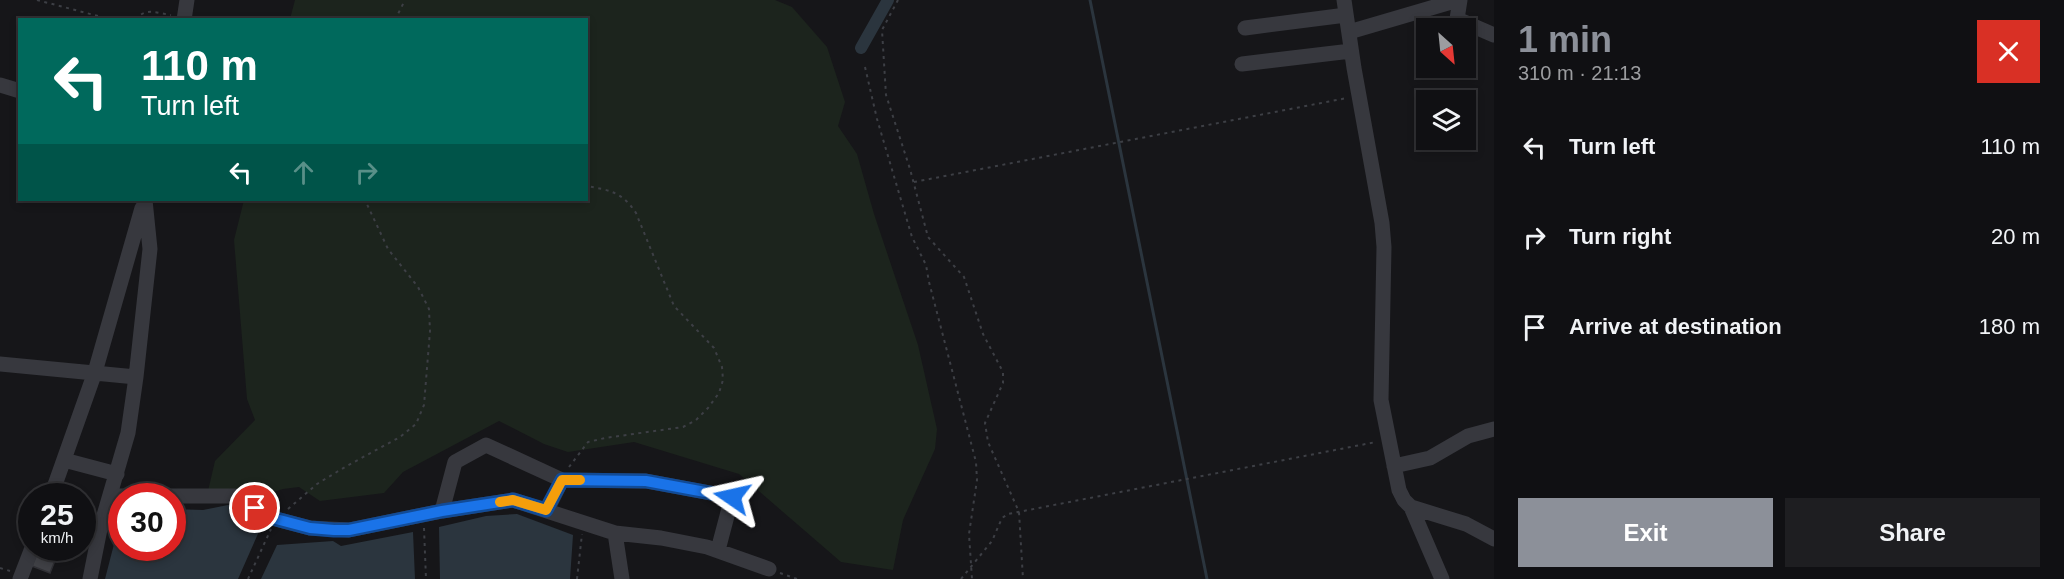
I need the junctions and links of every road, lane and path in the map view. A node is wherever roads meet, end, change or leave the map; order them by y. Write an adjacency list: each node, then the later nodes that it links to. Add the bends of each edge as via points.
1 (38, 0): 7 (path)
2 (187, 0): 10 (street)
3 (405, 0): 11 (path)
4 (898, 0): 21 (path, via 882,30 886,95)
5 (1459, 0): 13 (street); 14 (street, via 1457,20)
6 (1345, 8): 12 (street); 13 (street)
7 (106, 18)
8 (137, 18): 9 (path, via 146,11)
9 (179, 18)
10 (184, 18)
11 (396, 18)
12 (1245, 28)
13 (1349, 32): 15 (street)
14 (1494, 35)
15 (1351, 51): 16 (street); 20 (street)
16 (1242, 64)
17 (865, 68): 50 (path, via 912,237 926,265 976,462 969,534)
18 (0, 85): 19 (street)
19 (18, 90)
20 (1359, 96): 21 (path); 30 (street, via 1382,223 1381,400)
21 (914, 182): 42 (path, via 928,237 964,277 983,334 1003,372 1003,383 985,423 988,442)
22 (588, 186): 34 (path, via 611,191 628,201 674,306 714,348 723,380 719,393 696,420 675,428 588,442)
23 (145, 201): 27 (street)
24 (145, 201): 28 (street, via 150,249)
25 (365, 201): 44 (path, via 388,249 418,286 429,309 424,405 416,424 400,437 317,484)
26 (0, 364): 27 (street)
27 (95, 372): 28 (street); 31 (street)
28 (136, 376): 33 (street, via 128,434)
29 (1494, 429): 32 (street, via 1468,436 1430,458)
30 (1388, 440): 32 (street); 42 (path)
31 (64, 459): 33 (street); 35 (street)
32 (1394, 466): 39 (street, via 1399,490)
33 (117, 474): 36 (street)
34 (562, 480): 40 (street); 41 (street, via 486,445 455,462); 48 (street, via 646,481 732,497)
35 (56, 483)
36 (115, 483)
37 (186, 496): 44 (street, via 234,496)
38 (108, 505): 53 (street)
39 (1411, 507): 47 (street, via 1466,524); 62 (street)
40 (546, 510): 41 (street, via 513,500); 45 (street)
41 (442, 511): 43 (street)
42 (1019, 512): 50 (path, via 1002,518 992,541); 61 (path)
43 (423, 516): 44 (street, via 349,530 310,528); 55 (path)
44 (276, 519): 54 (path)
45 (583, 522): 46 (street); 56 (path)
46 (615, 533): 48 (street); 57 (street)
47 (1494, 539)
48 (717, 550): 51 (street)
49 (27, 561): 52 (street)
50 (971, 567): 59 (path); 60 (path)
51 (769, 569): 58 (path)
52 (20, 579)
53 (90, 579)
54 (248, 579)
55 (426, 579)
56 (578, 579)
57 (622, 579)
58 (797, 579)
59 (961, 579)
60 (972, 579)
61 (1023, 579)
62 (1442, 579)

